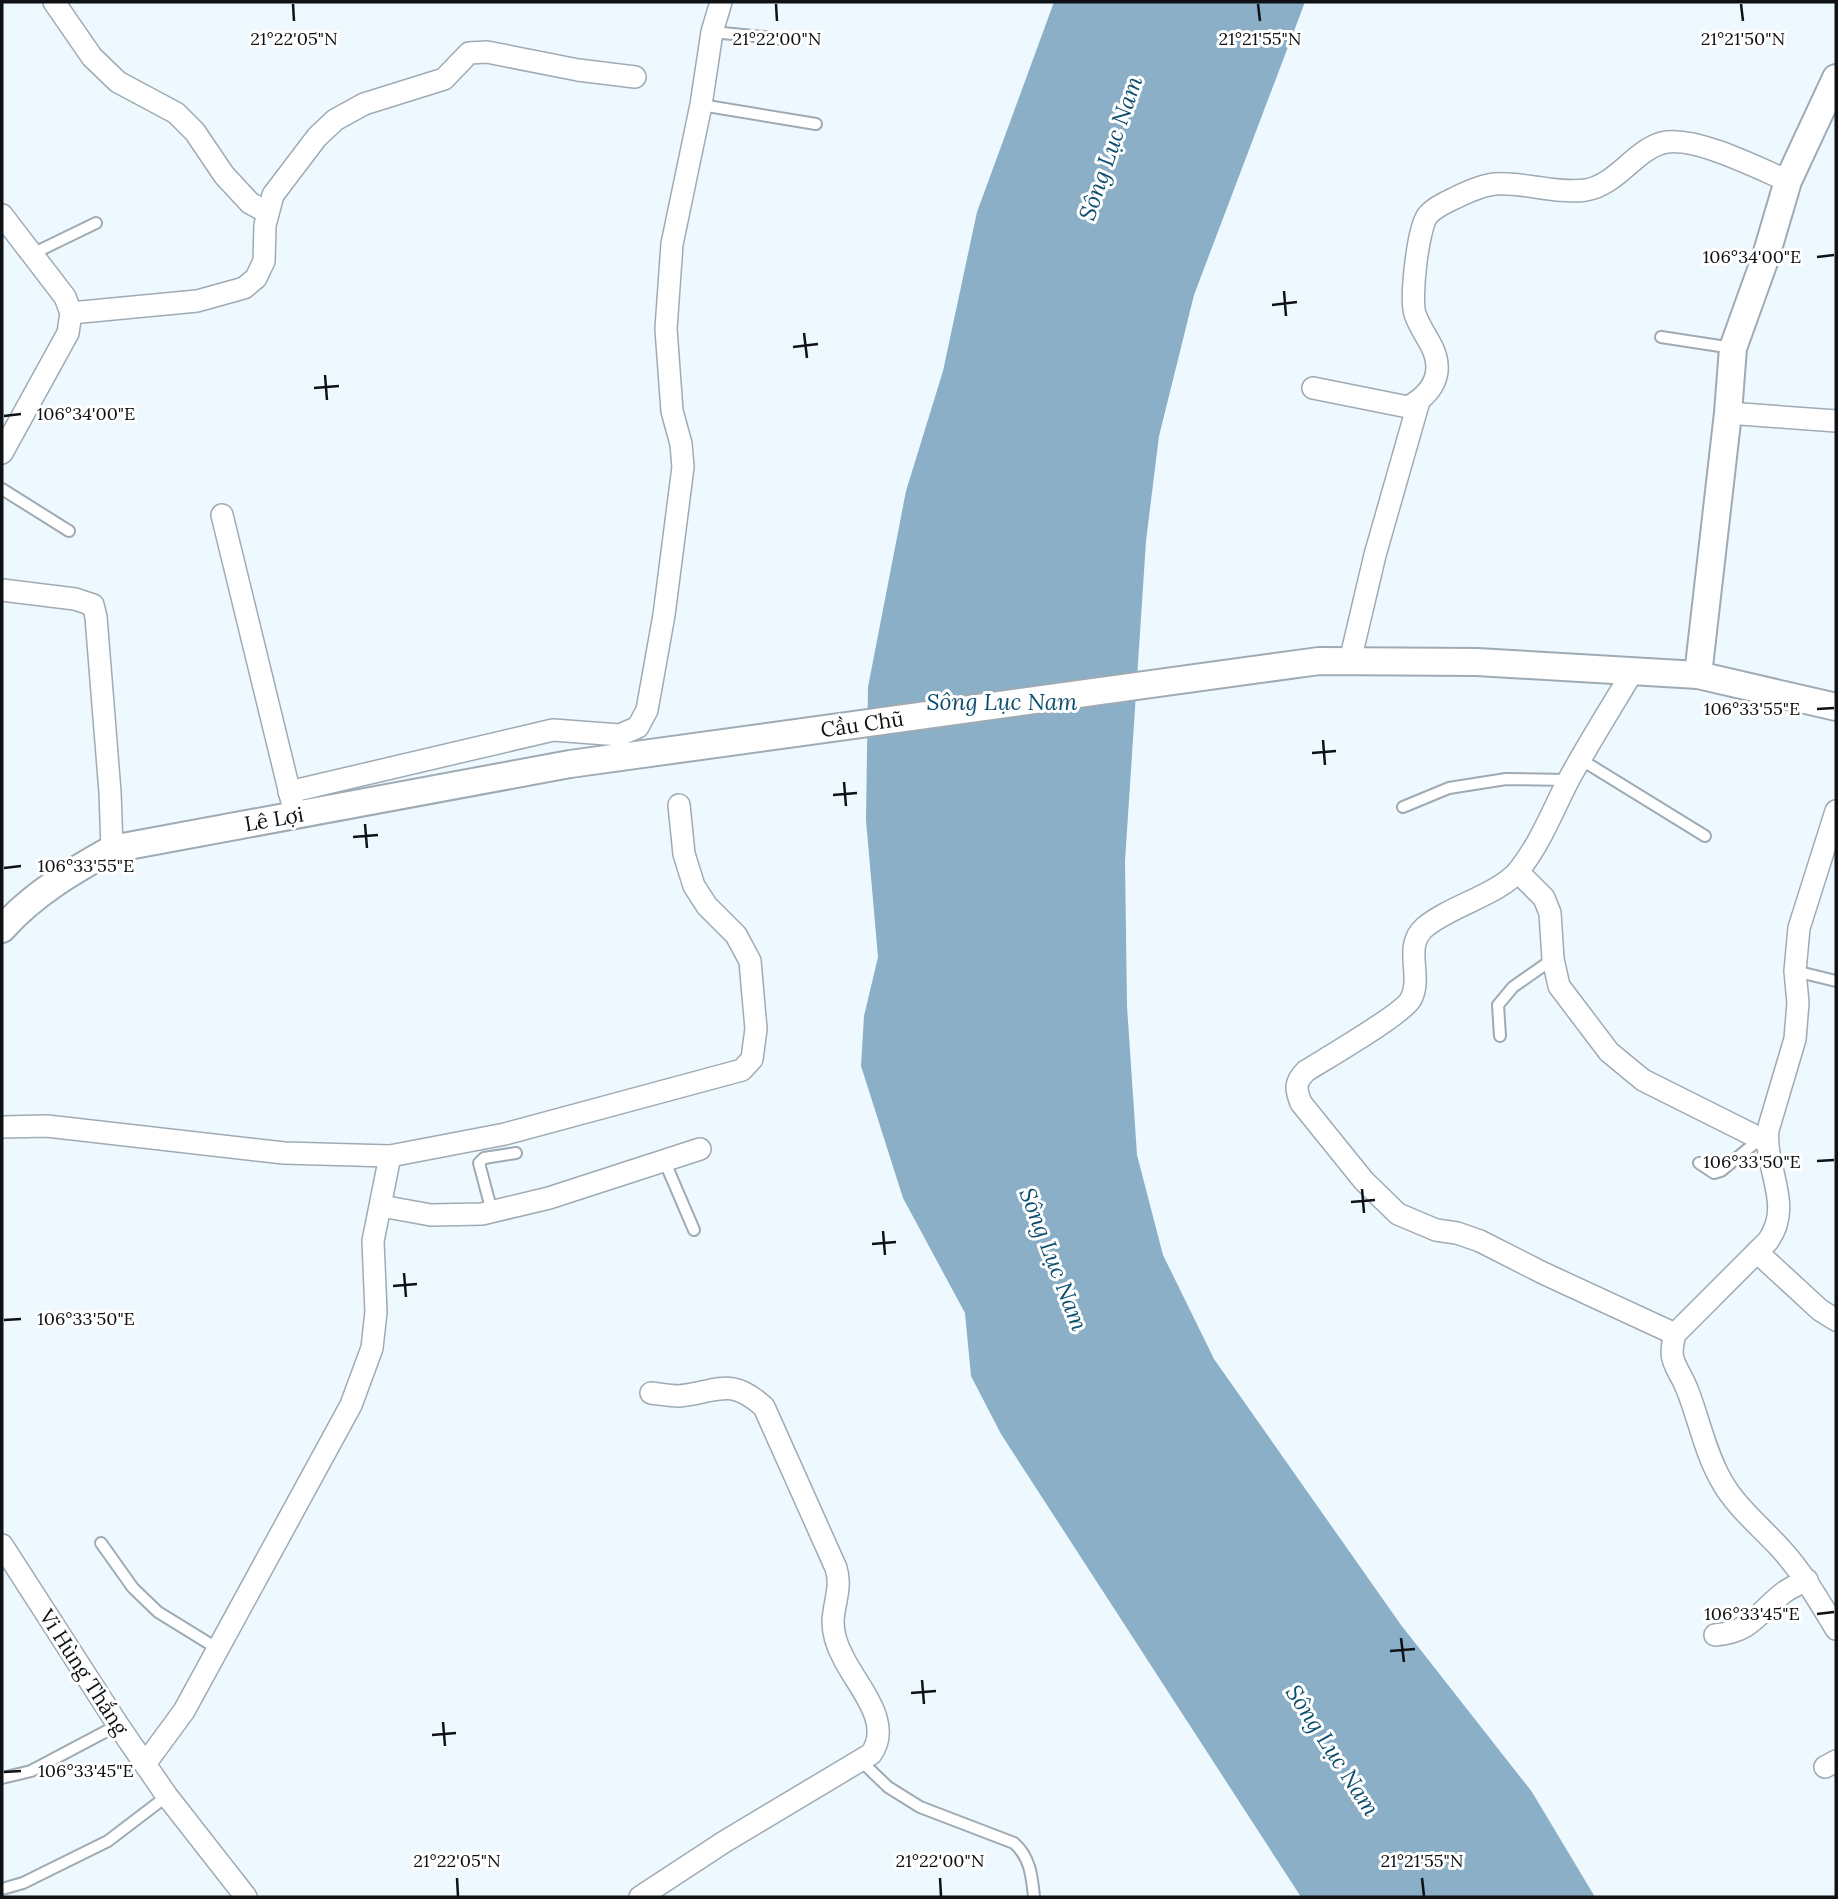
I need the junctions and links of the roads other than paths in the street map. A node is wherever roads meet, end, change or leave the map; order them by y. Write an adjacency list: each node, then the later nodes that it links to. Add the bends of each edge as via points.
1 (54, 2): 10 (street, via 92,57 118,82 176,113 250,203)
2 (721, 2): 3 (street)
3 (712, 32): 4 (lane); 7 (street)
4 (784, 39)
5 (635, 77): 10 (street, via 487,52 469,53 444,79 364,104 335,120 273,195)
6 (1835, 87): 9 (street)
7 (701, 105): 8 (lane); 33 (street, via 672,244 666,329 683,467 664,615 647,710 638,727 620,736 553,730)
8 (816, 124)
9 (1788, 181): 16 (street); 18 (street, via 1726,155 1665,142 1607,183 1587,190 1493,184 1440,205 1427,216 1420,235 1414,290 1413,310 1433,349 1437,370 1435,383)
10 (268, 213): 14 (street, via 264,261 256,278 244,288 197,301)
11 (2, 215): 13 (street)
12 (96, 223): 13 (lane)
13 (32, 254): 14 (street)
14 (71, 313): 21 (street, via 68,333)
15 (1661, 337): 16 (lane)
16 (1733, 348): 19 (street)
17 (1313, 388): 18 (street, via 1408,407)
18 (1419, 401): 26 (street)
19 (1728, 413): 20 (street); 28 (street)
20 (1836, 421)
21 (2, 453)
22 (2, 489): 24 (lane)
23 (222, 515): 33 (street)
24 (69, 531)
25 (2, 590): 38 (street, via 93,605)
26 (1350, 661): 27 (street, Cầu Chũ); 31 (street, Cầu Chũ, via 1319,661)
27 (1633, 671): 28 (street, Cầu Chũ); 30 (street)
28 (1698, 675): 29 (street, Cầu Chũ)
29 (1836, 706)
30 (1580, 759): 32 (street); 37 (lane)
31 (570, 764): 33 (street, Lê Lợi)
32 (1569, 780): 35 (lane, via 1494,780 1449,788); 39 (street)
33 (292, 804): 38 (street, Lê Lợi)
34 (679, 806): 49 (street, via 684,854 694,886 736,935 750,961 756,1029 752,1059 742,1070 505,1134)
35 (1403, 807)
36 (1836, 811): 42 (street, via 1799,928)
37 (1705, 836)
38 (111, 849): 40 (street, Lê Lợi, via 66,874)
39 (1518, 872): 41 (street, via 1545,898); 57 (street, via 1423,929 1415,942 1415,989 1410,1001 1306,1071 1296,1090 1301,1103 1364,1181 1398,1214 1480,1241)
40 (2, 929)
41 (1553, 960): 44 (lane, via 1513,987 1498,1005); 46 (street, via 1559,986 1599,1040 1626,1067)
42 (1795, 971): 43 (lane); 46 (street, via 1795,1039)
43 (1836, 981)
44 (1500, 1036)
45 (2, 1127): 49 (street, via 47,1126 284,1153)
46 (1764, 1141): 51 (lane, via 1721,1171 1714,1173); 55 (street, via 1780,1212 1776,1229)
47 (700, 1149): 50 (street)
48 (516, 1153): 53 (lane, via 484,1158 479,1163)
49 (390, 1156): 52 (street)
50 (664, 1160): 53 (street); 54 (lane)
51 (1699, 1163)
52 (380, 1206): 53 (street, via 431,1215); 64 (street, via 373,1241 376,1312 372,1348 355,1393)
53 (492, 1212)
54 (694, 1230)
55 (1757, 1252): 56 (street); 57 (street)
56 (1836, 1320)
57 (1675, 1334): 61 (street, via 1671,1350 1674,1367 1721,1480)
58 (651, 1393): 66 (street, via 678,1396 709,1389 739,1390 764,1407 836,1568 839,1585 834,1633 842,1656 872,1706 878,1734 877,1746)
59 (101, 1544): 64 (lane, via 133,1588 158,1612)
60 (2, 1545): 65 (street, Vi Hùng Thắng)
61 (1807, 1580): 62 (street); 63 (street, via 1783,1592 1734,1634)
62 (1836, 1629)
63 (1715, 1635)
64 (218, 1649): 67 (street, via 184,1711)
65 (118, 1725): 67 (street, Vi Hùng Thắng); 68 (lane, via 31,1771)
66 (860, 1760): 72 (street); 73 (lane, via 888,1787 920,1807 1014,1843 1023,1851 1032,1874)
67 (145, 1764): 69 (street, Vi Hùng Thắng)
68 (2, 1778)
69 (167, 1796): 70 (lane, via 108,1841); 71 (street, Vi Hùng Thắng)
70 (2, 1889)
71 (246, 1897)
72 (640, 1897)
73 (1034, 1897)

